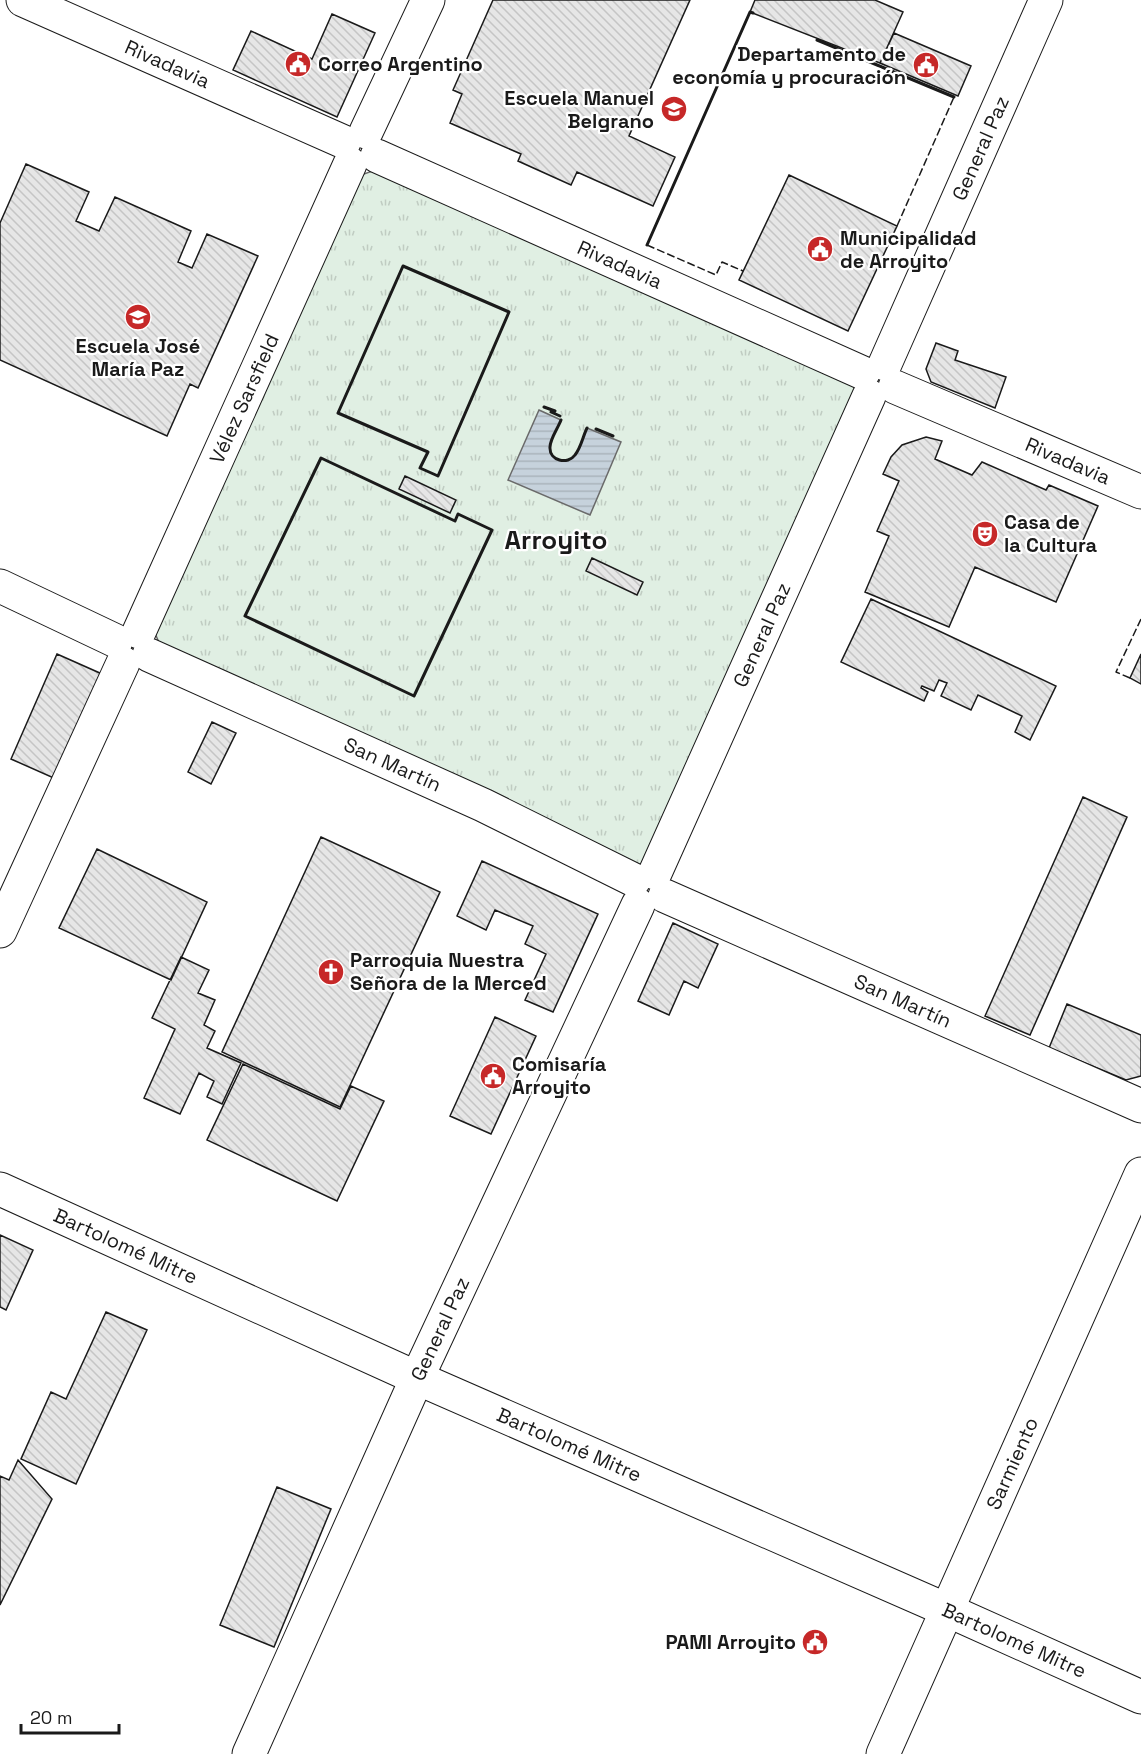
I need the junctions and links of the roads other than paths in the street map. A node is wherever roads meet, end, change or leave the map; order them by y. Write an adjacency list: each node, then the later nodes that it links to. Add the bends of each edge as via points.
1 (23, 0): 4 (street, Rivadavia)
2 (428, 0): 4 (street, Vélez Sarsfield)
3 (1046, 0): 5 (street, General Paz)
4 (359, 149): 5 (street, Rivadavia); 8 (street, Vélez Sarsfield)
5 (878, 380): 6 (street, Rivadavia); 9 (street, General Paz)
6 (1141, 492)
7 (0, 586): 8 (street, San Martín)
8 (132, 648): 9 (street, San Martín, via 483,806); 10 (street, Vélez Sarsfield)
9 (648, 888): 11 (street, San Martín); 14 (street, General Paz)
10 (0, 931)
11 (1141, 1106)
12 (1141, 1174): 15 (street, Sarmiento)
13 (0, 1189): 14 (street, Bartolomé Mitre)
14 (417, 1378): 15 (street, Bartolomé Mitre); 17 (street, General Paz)
15 (947, 1610): 16 (street, Bartolomé Mitre); 18 (street, Sarmiento)
16 (1141, 1697)
17 (249, 1754)
18 (883, 1754)

